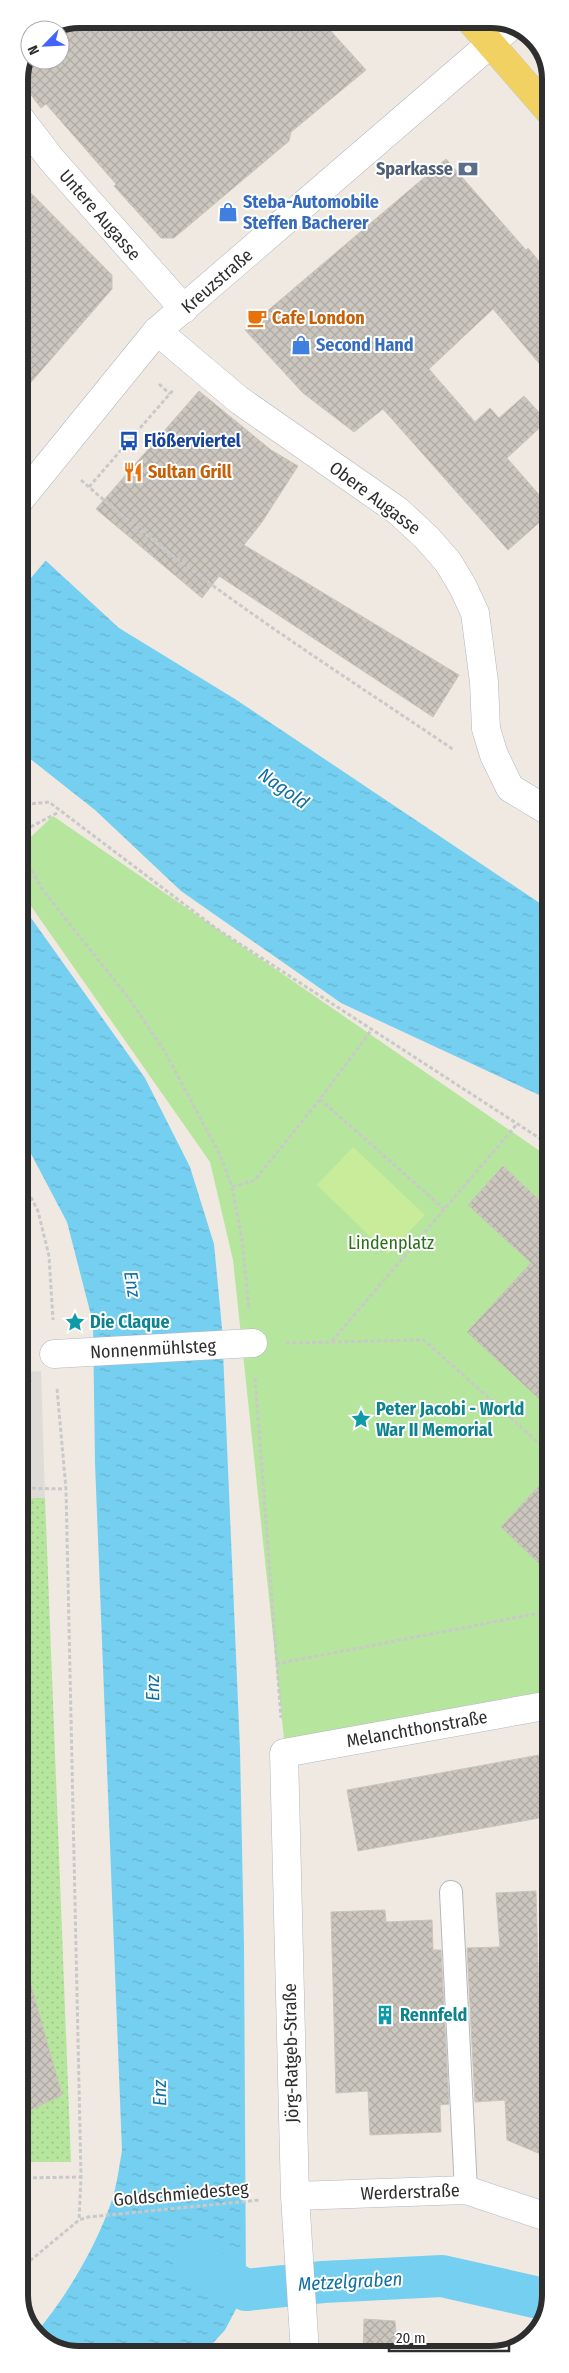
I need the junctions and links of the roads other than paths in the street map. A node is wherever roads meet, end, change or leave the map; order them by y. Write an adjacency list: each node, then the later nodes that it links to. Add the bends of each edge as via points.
1 (488, 28): 2 (main road)
2 (502, 35): 3 (main road); 5 (street, Kreuzstraße)
3 (542, 100)
4 (28, 129): 5 (street, Untere Augasse)
5 (184, 309): 6 (street, Kreuzstraße)
6 (157, 331): 7 (street, Kreuzstraße); 8 (street, Obere Augasse, via 239,400 398,511 448,562 475,613 486,729 494,755 510,788)
7 (28, 490)
8 (542, 807)
9 (244, 1344): 10 (street, Nonnenmühlsteg)
10 (54, 1354)
11 (542, 1706): 12 (street, Melanchthonstraße)
12 (284, 1753): 15 (street, Jörg-Ratgeb-Straße)
13 (451, 1892): 14 (lane)
14 (466, 2190): 15 (street, Werderstraße); 16 (street, Werderstraße)
15 (295, 2196): 17 (street, Jörg-Ratgeb-Straße)
16 (542, 2215)
17 (304, 2346)

